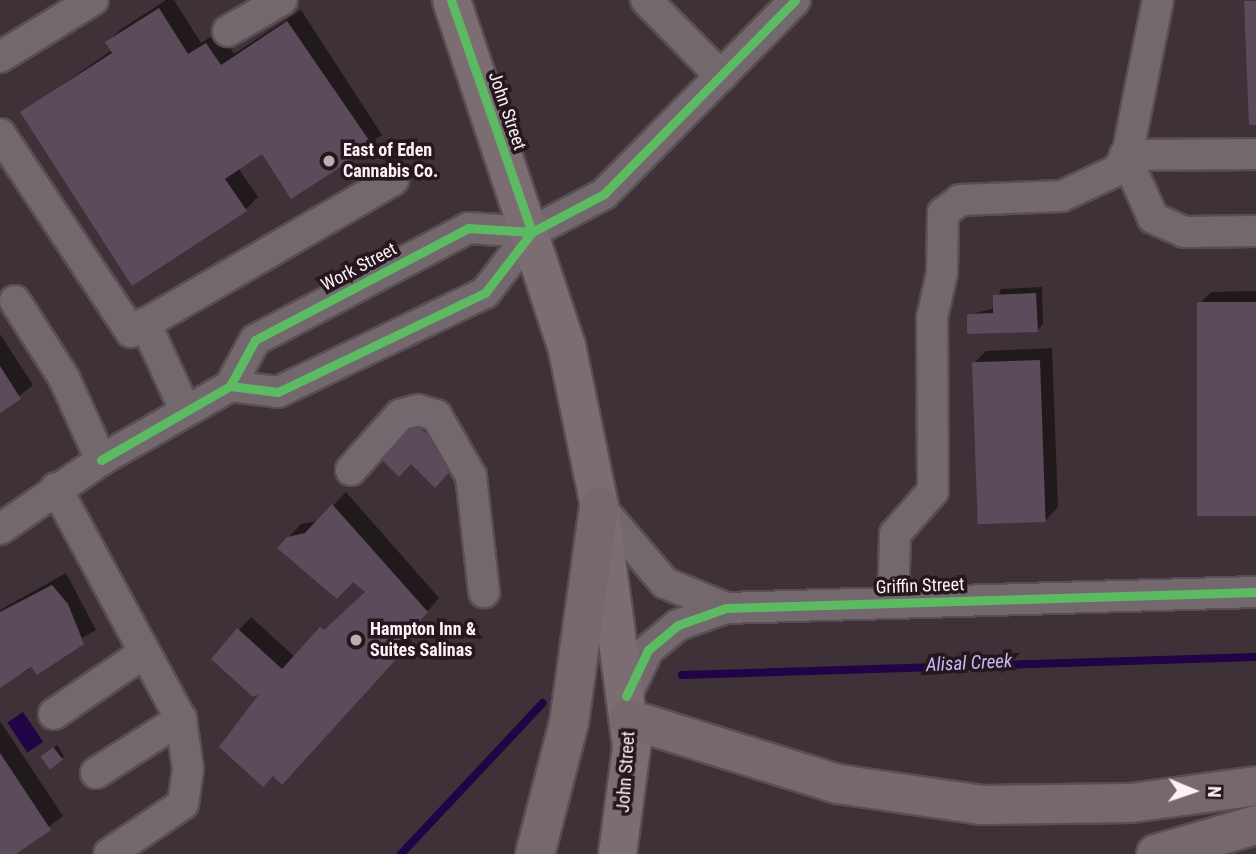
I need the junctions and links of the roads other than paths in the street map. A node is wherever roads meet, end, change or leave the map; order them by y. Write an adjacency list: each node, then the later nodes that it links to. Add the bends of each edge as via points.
1 (93, 0): 8 (street)
2 (282, 0): 7 (street)
3 (452, 0): 15 (main road, John Street)
4 (646, 0): 9 (street)
5 (795, 0): 9 (street)
6 (1158, 0): 12 (street)
7 (228, 31)
8 (0, 57)
9 (721, 76): 15 (street, via 604,194)
10 (0, 134): 17 (street, via 131,332)
11 (1256, 154): 12 (street)
12 (1125, 155): 14 (street, via 1153,218 1184,232); 27 (street, via 1118,170 1062,196 960,200 943,214 942,273 932,318 933,491 895,534)
13 (393, 180): 17 (street)
14 (1256, 231)
15 (532, 232): 18 (street, via 485,293 278,392); 18 (street, Work Street, via 468,228 255,340); 23 (main road, John Street, via 566,345)
16 (15, 301): 20 (street, via 64,378)
17 (145, 323): 19 (street)
18 (230, 386): 19 (street)
19 (185, 410): 20 (street)
20 (101, 460): 22 (street)
21 (351, 470): 25 (street, via 400,415 418,410 436,415 471,476)
22 (56, 488): 24 (street); 29 (street)
23 (599, 506): 28 (street, Griffin Street, via 665,583); 30 (main road, John Street); 37 (highway, via 569,723)
24 (0, 529)
25 (484, 592)
26 (1256, 592): 27 (street, Griffin Street)
27 (892, 603): 28 (street, Griffin Street)
28 (726, 608): 30 (street, Griffin Street, via 678,625 648,650)
29 (144, 653): 31 (street); 32 (street)
30 (628, 708): 34 (highway, via 838,784 982,805 1131,803); 38 (main road, John Street)
31 (54, 714)
32 (181, 719): 33 (street); 36 (street, via 188,769 183,804)
33 (96, 773)
34 (1256, 786)
35 (1256, 825): 39 (highway)
36 (109, 854)
37 (535, 854)
38 (617, 854)
39 (1156, 854)

